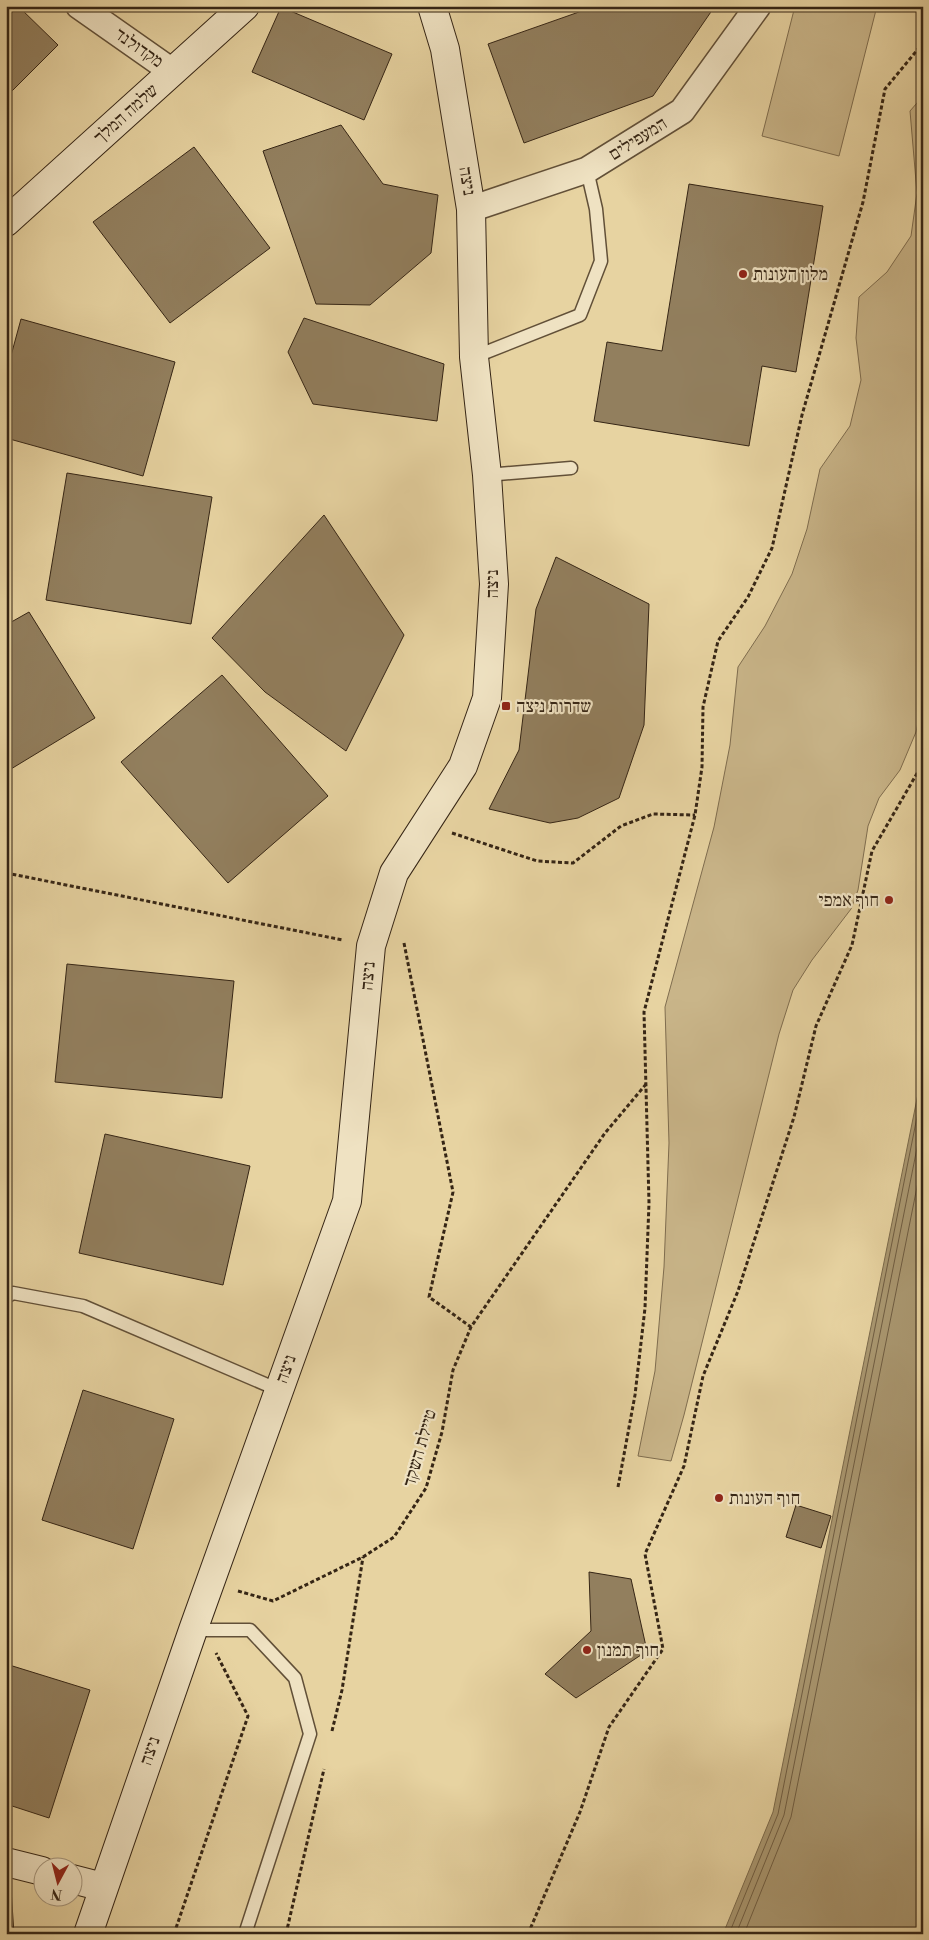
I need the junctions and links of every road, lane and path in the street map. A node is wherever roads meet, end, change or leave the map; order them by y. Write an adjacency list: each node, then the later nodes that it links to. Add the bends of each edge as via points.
1 (79, 6): 6 (street, מקדולנד)
2 (245, 6): 6 (street, שלמה המלך)
3 (432, 6): 8 (street, ניצה, via 445,49)
4 (758, 6): 7 (street, המעפילים, via 682,111)
5 (923, 43): 14 (path, via 885,89 863,202 802,415 772,548 748,597 718,641 703,707 702,767)
6 (173, 72): 9 (street, שלמה המלך)
7 (587, 170): 8 (street, המעפילים); 10 (lane, via 596,209 601,261 580,315)
8 (471, 209): 10 (street, ניצה)
9 (6, 222)
10 (474, 357): 12 (street, ניצה)
11 (571, 468): 12 (lane)
12 (487, 475): 18 (street, ניצה, via 494,584 487,698 463,766 394,873)
13 (923, 759): 33 (path, via 872,851 852,945 816,1026 794,1117 738,1291 703,1376 684,1466 645,1554 663,1649 609,1727 580,1812)
14 (695, 815): 15 (path, via 653,814 621,826 573,864 536,861); 19 (path, via 644,1012)
15 (448, 831)
16 (6, 873): 18 (path)
17 (404, 942): 21 (path, via 453,1192 429,1297)
18 (371, 946): 22 (street, ניצה, via 347,1201)
19 (648, 1082): 21 (path, טיילת השקד, via 605,1133); 23 (path, via 650,1203 645,1308 635,1395)
20 (6, 1297): 22 (lane, via 13,1293 83,1306)
21 (470, 1327): 24 (path, טיילת השקד, via 453,1370 442,1432 426,1488 394,1537 363,1557 273,1601)
22 (279, 1390): 25 (street, ניצה)
23 (618, 1487)
24 (236, 1591)
25 (205, 1630): 29 (street, ניצה); 31 (path, via 248,1716); 32 (lane, via 250,1630 295,1678 310,1734)
26 (6, 1862): 27 (street)
27 (32, 1868)
28 (82, 1882): 29 (street)
29 (103, 1888): 30 (street, ניצה)
30 (88, 1934)
31 (174, 1934)
32 (245, 1934)
33 (528, 1934)

